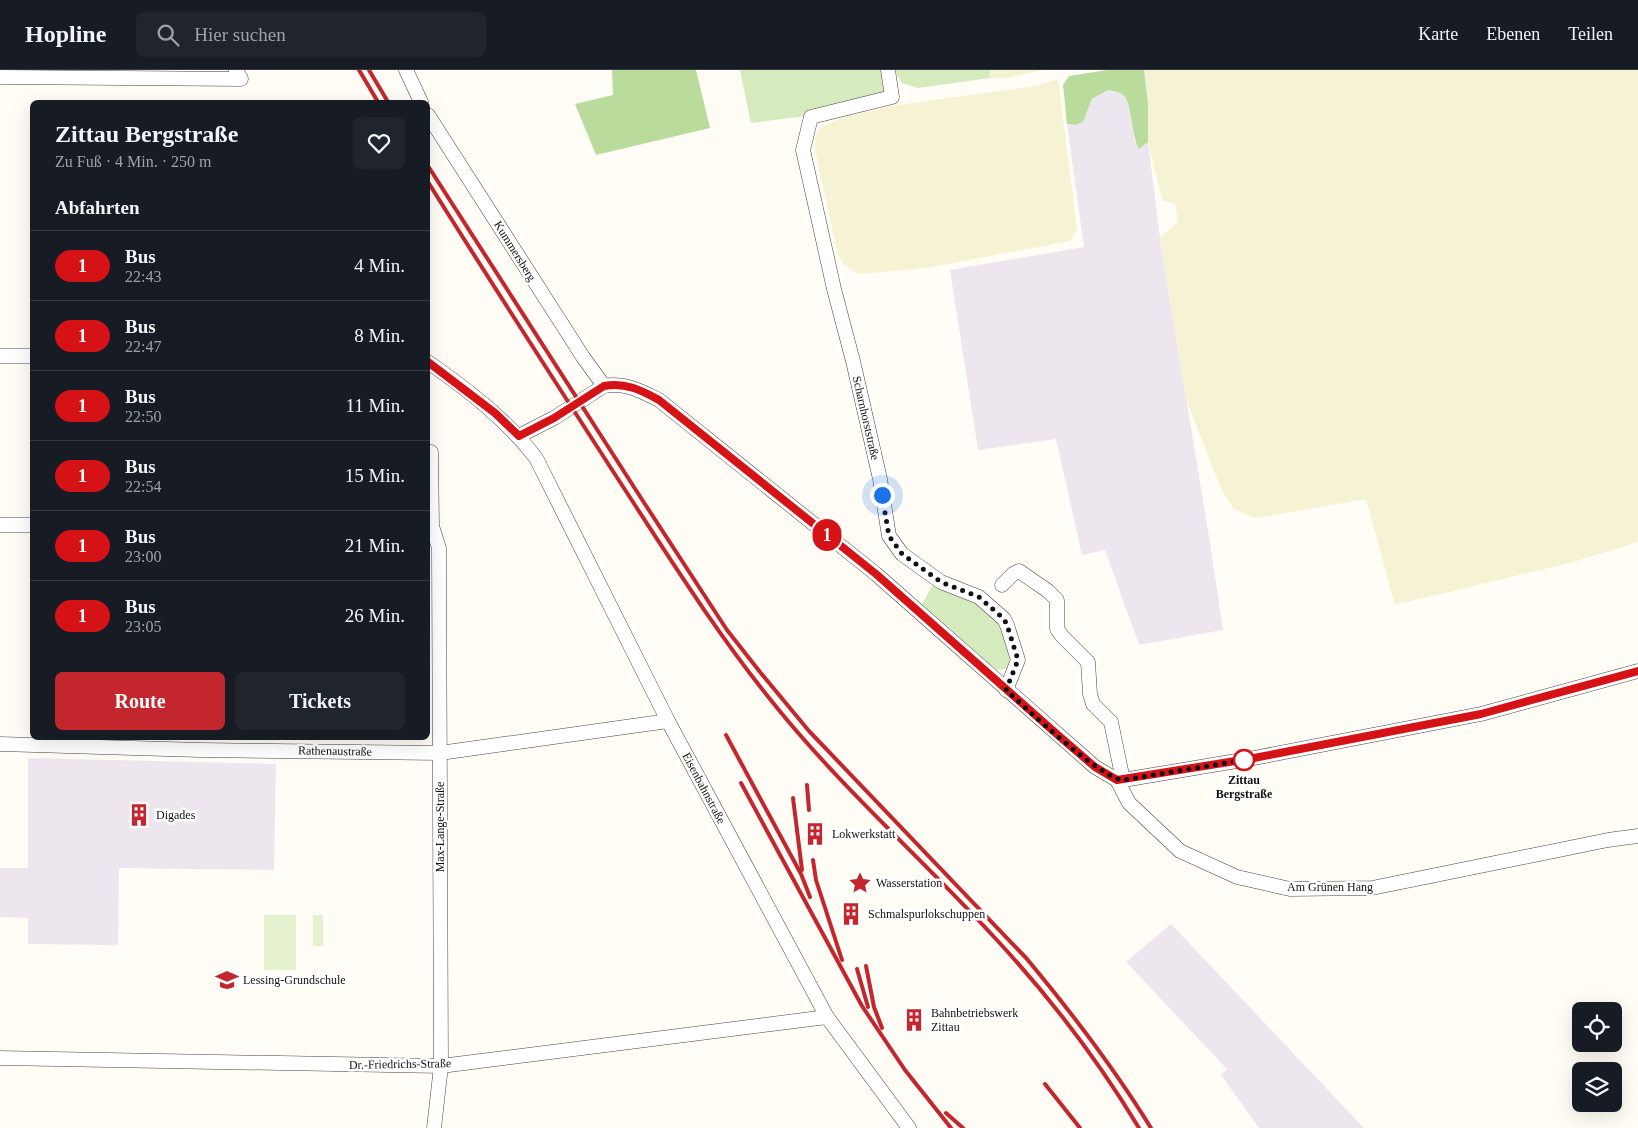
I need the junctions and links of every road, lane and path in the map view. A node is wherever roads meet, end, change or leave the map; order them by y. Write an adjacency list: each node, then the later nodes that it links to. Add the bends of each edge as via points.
1 (406, 70): 5 (street)
2 (888, 70): 18 (street, Scharnhorststraße, via 892,97 810,117 803,150 878,470 889,536 902,554 941,582 979,597 1004,619 1018,660)
3 (239, 74): 4 (street)
4 (0, 77)
5 (420, 100)
6 (430, 119): 10 (street, Kummersberg)
7 (0, 356): 8 (street)
8 (30, 356)
9 (430, 364): 11 (street, Eisenbahnstraße, via 495,413)
10 (604, 386): 11 (street); 18 (street, via 613,384 635,388 659,400 876,574)
11 (519, 436): 19 (street, Eisenbahnstraße, via 536,458)
12 (431, 452): 15 (street, Max-Lange-Straße)
13 (0, 525): 14 (street)
14 (30, 525)
15 (430, 526): 21 (street, Max-Lange-Straße, via 439,548)
16 (1002, 584): 22 (street, via 1019,571 1057,600 1057,628 1088,662 1093,704 1111,722)
17 (1638, 671): 22 (street, via 1481,714)
18 (1006, 690): 22 (street, via 1095,767)
19 (668, 721): 21 (street, Rathenaustraße); 24 (street, Eisenbahnstraße)
20 (0, 744): 21 (street, Rathenaustraße)
21 (440, 753): 26 (street, Max-Lange-Straße)
22 (1120, 780): 23 (street, Am Grünen Hang, via 1129,802 1180,851 1237,877 1290,889 1372,888)
23 (1638, 836)
24 (827, 1017): 26 (street, Dr.-Friedrichs-Straße); 28 (street, Eisenbahnstraße)
25 (0, 1058): 26 (street, Dr.-Friedrichs-Straße)
26 (441, 1066): 27 (street, Max-Lange-Straße)
27 (434, 1128)
28 (909, 1128)

